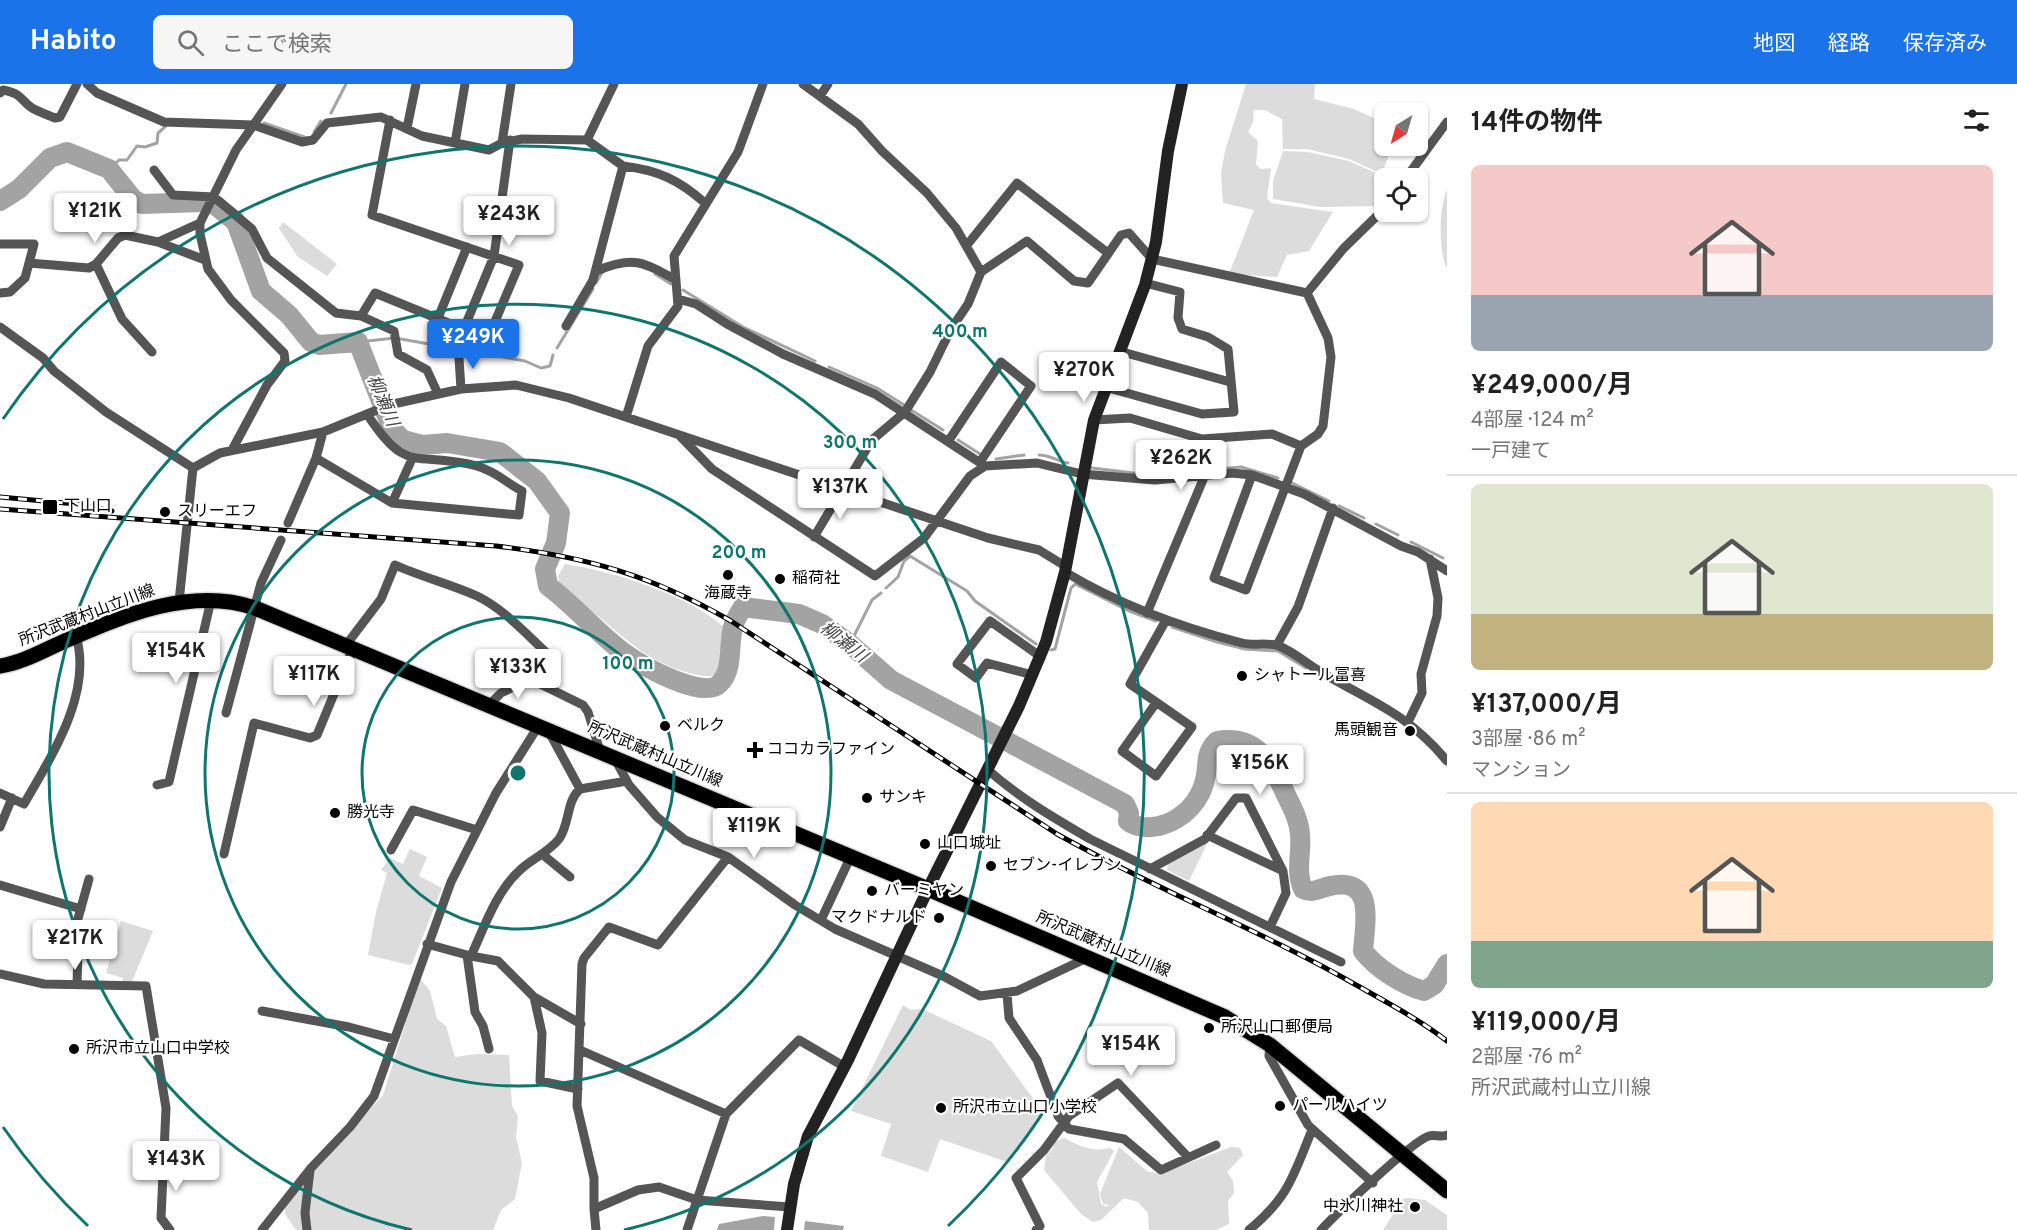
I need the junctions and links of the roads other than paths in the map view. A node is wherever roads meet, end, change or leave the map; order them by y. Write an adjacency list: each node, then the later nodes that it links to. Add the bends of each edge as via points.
1 (77, 84): 12 (street, via 60,117 55,118 30,106 15,93)
2 (282, 84): 16 (street)
3 (416, 84): 17 (street)
4 (465, 84): 19 (street)
5 (511, 84): 20 (street)
6 (614, 84): 18 (street)
7 (763, 84): 25 (street, via 738,152)
8 (803, 84): 13 (street)
9 (828, 84): 13 (street)
10 (1182, 84): 34 (street, via 1167,152)
11 (92, 86): 16 (street, via 164,122)
12 (0, 93)
13 (820, 96): 30 (street, via 858,124 927,193)
14 (390, 120): 16 (street, via 327,123 313,140 302,142); 17 (street); 31 (street, via 372,215)
15 (1447, 122): 22 (street)
16 (252, 125): 24 (street)
17 (407, 129): 19 (street)
18 (587, 140): 20 (street); 21 (street)
19 (455, 142): 20 (street, via 489,150)
20 (506, 142): 33 (street)
21 (622, 166): 25 (street, via 665,174 682,182); 38 (street)
22 (1413, 168)
23 (154, 170): 24 (street, via 173,195)
24 (213, 199): 27 (street); 45 (street, via 252,229 267,258 336,313)
25 (705, 203): 40 (street, via 674,256)
26 (1374, 219): 43 (street)
27 (200, 223): 28 (street); 35 (street)
28 (158, 242): 35 (street); 37 (street, via 125,235)
29 (0, 244): 36 (street, via 34,244)
30 (967, 245): 32 (street, via 1017,183); 39 (street)
31 (467, 248): 33 (street); 46 (street)
32 (1108, 253): 34 (street, via 1120,235 1129,233); 39 (street, via 1088,283 1074,281 1027,240)
33 (494, 256): 49 (street); 50 (street, via 519,265 484,345)
34 (1152, 259): 41 (street); 43 (street)
35 (205, 260): 65 (street, via 231,300 284,353 285,361)
36 (29, 263): 37 (street, via 89,268); 42 (street, via 25,278 10,292)
37 (96, 264): 52 (street, via 122,319)
38 (596, 270): 40 (street, via 620,261 644,262); 47 (street)
39 (981, 272): 58 (street, via 968,304)
40 (675, 280): 44 (street)
41 (1145, 283): 51 (street); 53 (street, via 1180,292 1179,324 1182,329 1208,337 1228,349)
42 (0, 293)
43 (1307, 293): 64 (street, via 1328,338 1331,357 1323,426)
44 (678, 298): 58 (street); 59 (street, via 678,306 648,346)
45 (361, 316): 46 (street, via 375,293); 56 (street, via 396,337 398,354 427,370)
46 (438, 318): 49 (street)
47 (566, 326)
48 (0, 327): 69 (street, via 44,358 54,371 106,412)
49 (463, 329): 50 (street)
50 (458, 346): 55 (street)
51 (1119, 351): 53 (street); 54 (street)
52 (152, 352)
53 (1230, 382): 54 (street, via 1234,412 1202,414)
54 (1105, 387): 60 (street)
55 (461, 389): 56 (street); 59 (street, via 516,385)
56 (438, 394): 57 (street)
57 (372, 412): 61 (street); 67 (street, via 385,441 399,454)
58 (905, 412): 63 (street); 74 (street, via 872,440)
59 (626, 417): 62 (street)
60 (1094, 420): 64 (street, via 1130,418 1202,439 1272,434); 70 (street)
61 (323, 432): 65 (street); 66 (street)
62 (680, 436): 74 (street); 79 (street, via 711,468)
63 (949, 440): 68 (street); 68 (street, via 1001,362 1031,386)
64 (1301, 446): 73 (street)
65 (232, 450): 69 (street)
66 (316, 458): 75 (street); 78 (street)
67 (412, 459): 75 (street); 75 (street, via 449,460 501,475 522,491 519,515)
68 (983, 464): 70 (street, via 1037,463); 77 (street)
69 (193, 468): 85 (street)
70 (1082, 474): 72 (street, via 1155,480); 82 (street)
71 (1252, 474): 72 (street); 73 (street); 73 (street, via 1214,578 1246,590)
72 (1205, 475): 87 (street)
73 (1284, 486): 76 (street)
74 (844, 490): 77 (street); 79 (street)
75 (392, 503)
76 (1333, 508): 81 (street); 90 (street, via 1298,607)
77 (938, 520): 79 (street, via 924,538 875,576); 82 (street, via 988,538 1039,550)
78 (288, 523)
79 (814, 537)
80 (281, 540): 86 (street, via 261,583)
81 (1430, 559): 83 (street); 99 (street, via 1438,598 1437,616 1420,674 1422,693)
82 (1065, 569): 87 (street, via 1102,593); 92 (street)
83 (1446, 569)
84 (211, 600): 85 (main road, 所沢武蔵村山立川線); 86 (main road, 所沢武蔵村山立川線); 105 (street, via 169,782)
85 (179, 602): 89 (main road, 所沢武蔵村山立川線)
86 (255, 608): 91 (main road, 所沢武蔵村山立川線); 98 (street)
87 (1147, 613): 88 (street)
88 (1166, 620): 90 (street, via 1245,644); 96 (street, via 1130,684)
89 (76, 636): 93 (main road, 所沢武蔵村山立川線); 108 (street, via 82,662 77,699 24,804)
90 (1277, 645): 99 (street)
91 (349, 647): 95 (street, via 381,599 395,564 430,581 477,596 497,608 548,654); 97 (main road, 所沢武蔵村山立川線); 113 (street, via 317,735 310,738 254,723)
92 (1041, 657): 94 (street); 94 (street, via 990,621 957,664 976,678 987,663)
93 (0, 666)
94 (1033, 675): 103 (street)
95 (530, 679): 97 (street, via 501,693); 101 (street, via 583,705)
96 (1156, 703): 96 (street, via 1192,727 1156,776 1122,751)
97 (490, 704): 100 (main road, 所沢武蔵村山立川線)
98 (226, 713)
99 (1408, 722): 102 (street)
100 (543, 727): 101 (main road, 所沢武蔵村山立川線); 106 (street); 110 (street, via 496,793)
101 (607, 754): 104 (street); 115 (main road, 所沢武蔵村山立川線)
102 (1447, 761)
103 (987, 770): 117 (street, via 1053,818); 122 (street)
104 (627, 781): 106 (street); 116 (street, via 670,829)
105 (158, 785)
106 (580, 789): 114 (street, via 575,793 566,827)
107 (0, 793): 108 (street)
108 (12, 798): 109 (street)
109 (0, 827)
110 (477, 830): 112 (street, via 412,810); 126 (street)
111 (1207, 835): 117 (street); 118 (street); 118 (street, via 1236,798 1246,798)
112 (391, 850)
113 (224, 854)
114 (542, 854): 119 (street); 127 (street, via 519,870 505,888)
115 (851, 856): 122 (main road, 所沢武蔵村山立川線); 124 (street)
116 (728, 857): 124 (street); 136 (street, via 658,945 609,927 582,964)
117 (1150, 869): 125 (street)
118 (1283, 871): 125 (street, via 1286,893)
119 (570, 877)
120 (89, 879): 123 (street)
121 (0, 885): 123 (street)
122 (928, 888): 128 (street); 129 (main road, 所沢武蔵村山立川線)
123 (81, 909): 132 (street, via 74,933)
124 (821, 920): 128 (street)
125 (1270, 927): 130 (street)
126 (427, 944): 127 (street); 137 (street)
127 (469, 955): 134 (street, via 498,962); 139 (street, via 475,1012)
128 (896, 957): 133 (street, via 980,996); 141 (street)
129 (1088, 958): 133 (street); 138 (main road, 所沢武蔵村山立川線, via 1225,1017)
130 (1341, 962)
131 (0, 974): 132 (street, via 27,982)
132 (77, 984): 157 (street, via 146,986 166,1108 161,1218)
133 (1007, 994): 144 (street, via 1009,1018 1037,1060)
134 (534, 997): 136 (street); 142 (street, via 542,1033 540,1081)
135 (262, 1011): 137 (street)
136 (580, 1024): 140 (street)
137 (394, 1039): 150 (street, via 381,1079 364,1110)
138 (1270, 1045): 145 (street, via 1269,1056); 148 (main road, 所沢武蔵村山立川線)
139 (489, 1049)
140 (580, 1050): 142 (street); 143 (street)
141 (844, 1067): 143 (street, via 799,1040); 154 (street, via 808,1136)
142 (578, 1089): 155 (street, via 577,1106 594,1178)
143 (726, 1114): 153 (street)
144 (1064, 1125): 149 (street, via 1124,1139 1161,1170); 149 (street, via 1069,1116 1118,1083); 156 (street, via 1016,1178)
145 (1312, 1130): 151 (street); 163 (street, via 1286,1192)
146 (1447, 1135): 148 (street, via 1429,1136)
147 (1216, 1145): 149 (street)
148 (1403, 1155): 151 (street); 152 (main road, 所沢武蔵村山立川線)
149 (1188, 1157)
150 (311, 1168): 158 (street); 159 (street, via 305,1214)
151 (1373, 1183): 164 (street, via 1346,1203)
152 (1447, 1191)
153 (697, 1200): 154 (street); 155 (street, via 670,1190 649,1188); 161 (street)
154 (790, 1207): 162 (street)
155 (594, 1209): 160 (street)
156 (1040, 1228)
157 (170, 1230)
158 (262, 1230)
159 (307, 1230)
160 (596, 1230)
161 (687, 1230)
162 (787, 1230)
163 (1249, 1230)
164 (1321, 1230)

